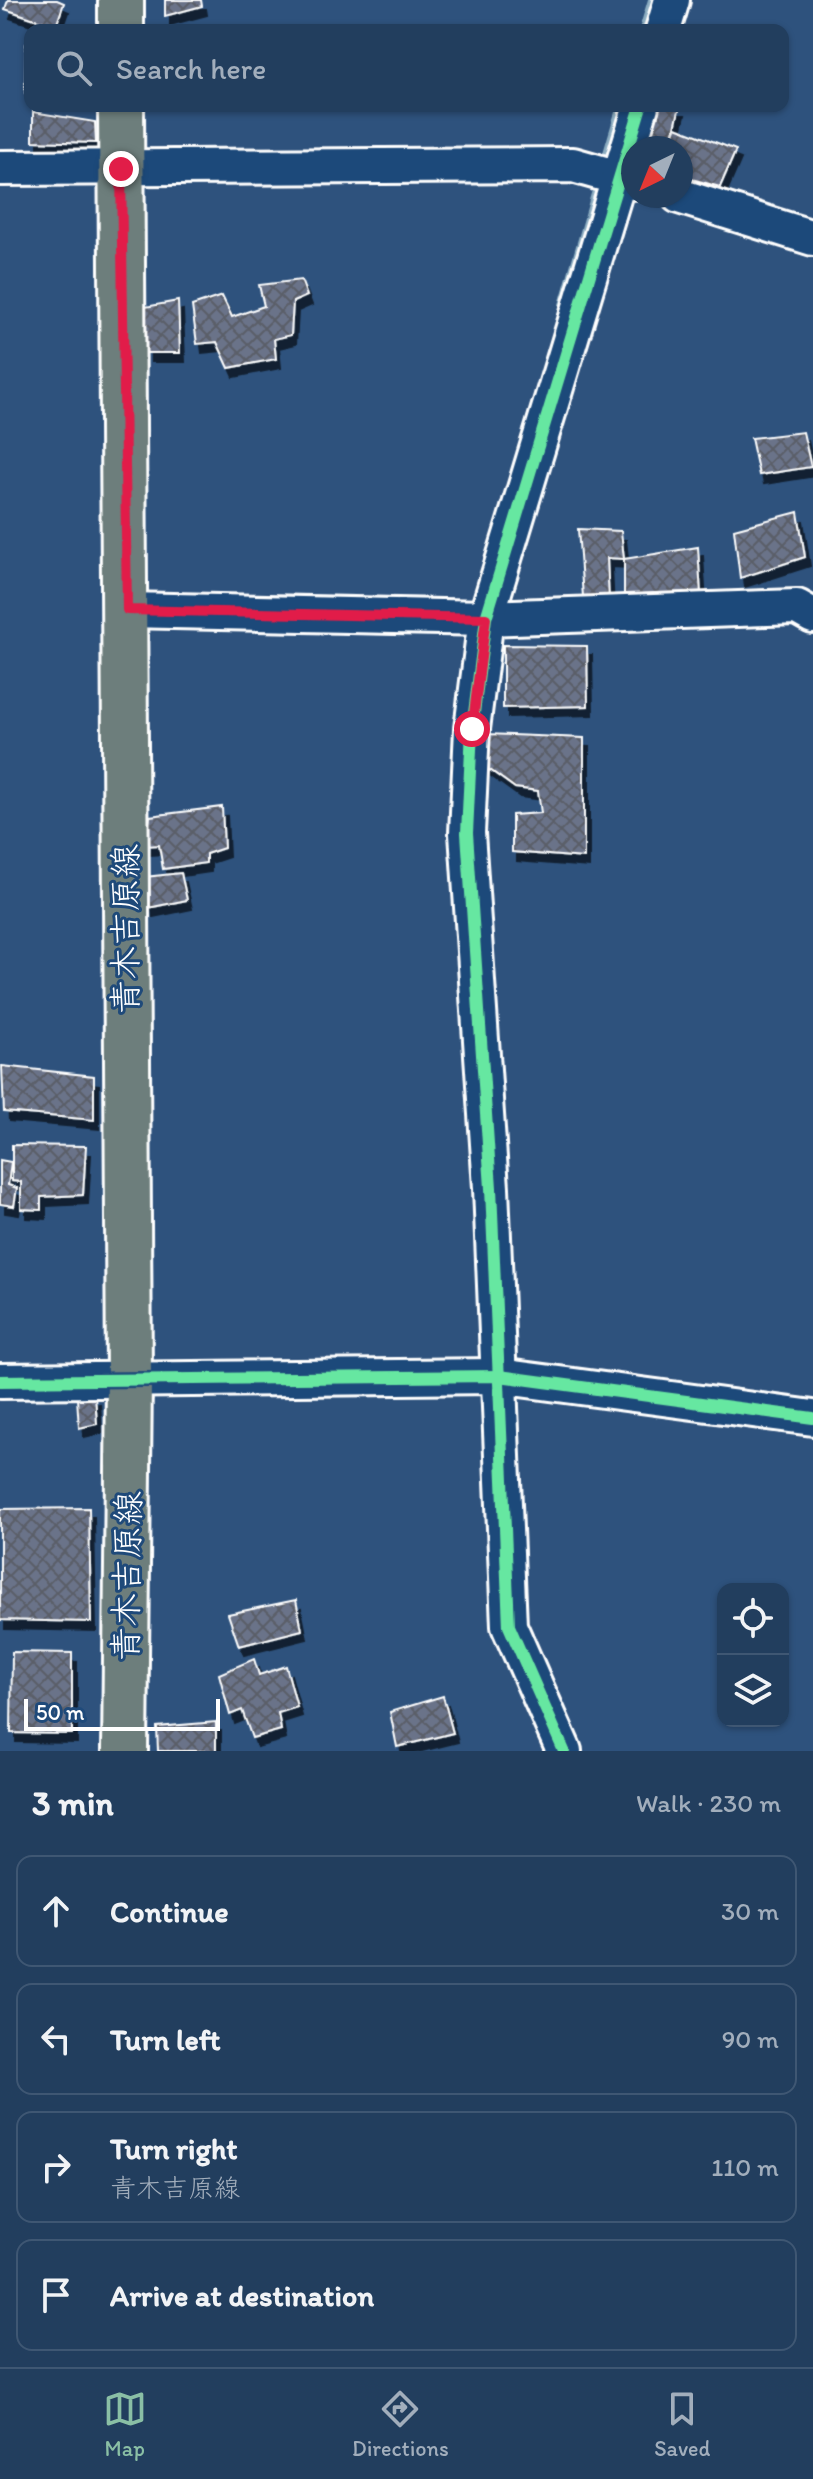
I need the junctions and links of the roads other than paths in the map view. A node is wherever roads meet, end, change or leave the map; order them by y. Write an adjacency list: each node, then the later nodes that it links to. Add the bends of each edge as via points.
1 (121, 0): 3 (main road)
2 (672, 0): 4 (street)
3 (121, 24)
4 (665, 24)
5 (121, 112): 9 (main road, 青木吉原線)
6 (640, 112): 7 (street)
7 (635, 136)
8 (0, 168): 9 (street)
9 (121, 169): 10 (street, via 573,165); 14 (main road, 青木吉原線)
10 (621, 179)
11 (621, 196): 16 (street)
12 (693, 200): 13 (street)
13 (813, 238)
14 (127, 610): 16 (street); 18 (main road, 青木吉原線, via 124,1078)
15 (813, 616): 16 (street, via 797,607)
16 (486, 618): 17 (street, via 472,729 467,833)
17 (499, 1376): 18 (street); 20 (street); 22 (street, via 509,1626)
18 (129, 1379): 19 (street); 21 (main road, 青木吉原線)
19 (0, 1381)
20 (813, 1418)
21 (125, 1751)
22 (564, 1751)

